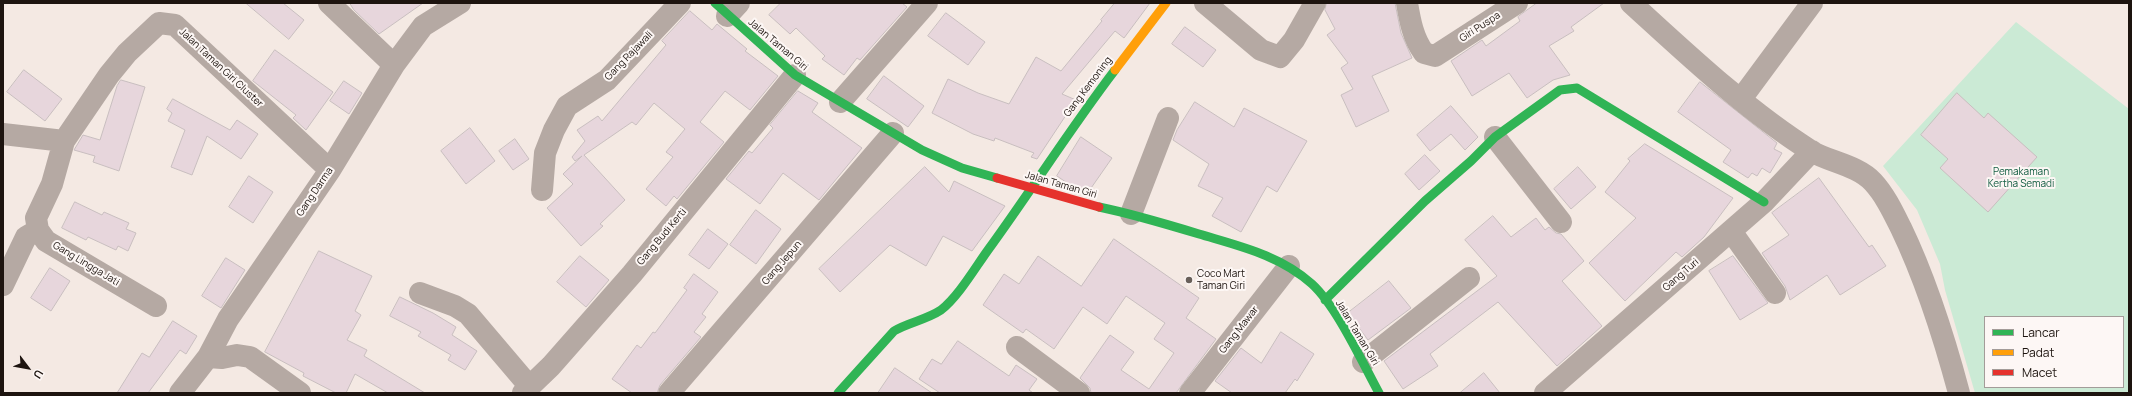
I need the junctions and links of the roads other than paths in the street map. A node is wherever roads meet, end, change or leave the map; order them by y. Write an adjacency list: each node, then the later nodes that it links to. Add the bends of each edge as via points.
1 (329, 3): 13 (street)
2 (460, 3): 13 (street, Gang Darma, via 423,26)
3 (680, 3): 25 (street, Gang Rajawali, via 607,80 567,106 545,153)
4 (927, 3): 16 (street)
5 (1166, 3): 24 (street, Gang Kemoning, via 1074,124)
6 (1205, 3): 7 (street, via 1261,50 1280,57 1294,40)
7 (1316, 3)
8 (1407, 3): 9 (street, Giri Puspa, via 1417,44 1424,53 1435,56)
9 (1517, 3)
10 (1631, 3): 15 (street)
11 (1812, 3): 15 (street)
12 (727, 7): 14 (street, Jalan Taman Giri)
13 (394, 65): 23 (street, Gang Darma)
14 (795, 75): 16 (street, Jalan Taman Giri); 41 (street, Gang Budi Kerti, via 632,274)
15 (1741, 99): 22 (street)
16 (840, 102): 18 (street, Jalan Taman Giri)
17 (1168, 118): 27 (street)
18 (893, 133): 24 (street, Jalan Taman Giri, via 922,150 962,168); 44 (street, Gang Jepun)
19 (3, 134): 21 (street)
20 (1495, 137): 26 (street, via 1560,90 1577,88); 28 (street); 36 (street, via 1425,201)
21 (64, 141): 23 (street, Jalan Taman Giri Cluster, via 127,53 159,23 166,23 175,24); 29 (street, via 52,184 37,215)
22 (1812, 151): 26 (street, Gang Turi); 50 (street, via 1868,178 1891,209 1924,283)
23 (330, 170): 39 (street, Gang Darma, via 228,319)
24 (1033, 188): 27 (street, Jalan Taman Giri); 45 (street, Gang Kemoning, via 958,292 942,309 894,331)
25 (542, 190)
26 (1764, 202): 30 (street, Gang Turi)
27 (1131, 214): 31 (street, Jalan Taman Giri, via 1262,253)
28 (1561, 222)
29 (38, 230): 33 (street, via 26,237); 37 (street, Gang Lingga Jati, via 46,241)
30 (1731, 231): 35 (street); 49 (street, Gang Turi)
31 (1289, 266): 36 (street, Jalan Taman Giri, via 1313,285); 47 (street, Gang Mawar)
32 (1469, 278): 40 (street)
33 (3, 285)
34 (420, 293): 41 (street, via 455,306 468,314)
35 (1775, 293)
36 (1325, 300): 40 (street, Jalan Taman Giri)
37 (156, 306)
38 (1017, 347): 46 (street)
39 (208, 357): 42 (street, Gang Darma); 43 (street, via 250,357)
40 (1363, 362): 48 (street, Jalan Taman Giri)
41 (533, 389)
42 (180, 393)
43 (300, 393)
44 (669, 393)
45 (838, 393)
46 (1078, 393)
47 (1190, 393)
48 (1380, 393)
49 (1545, 393)
50 (1959, 393)

